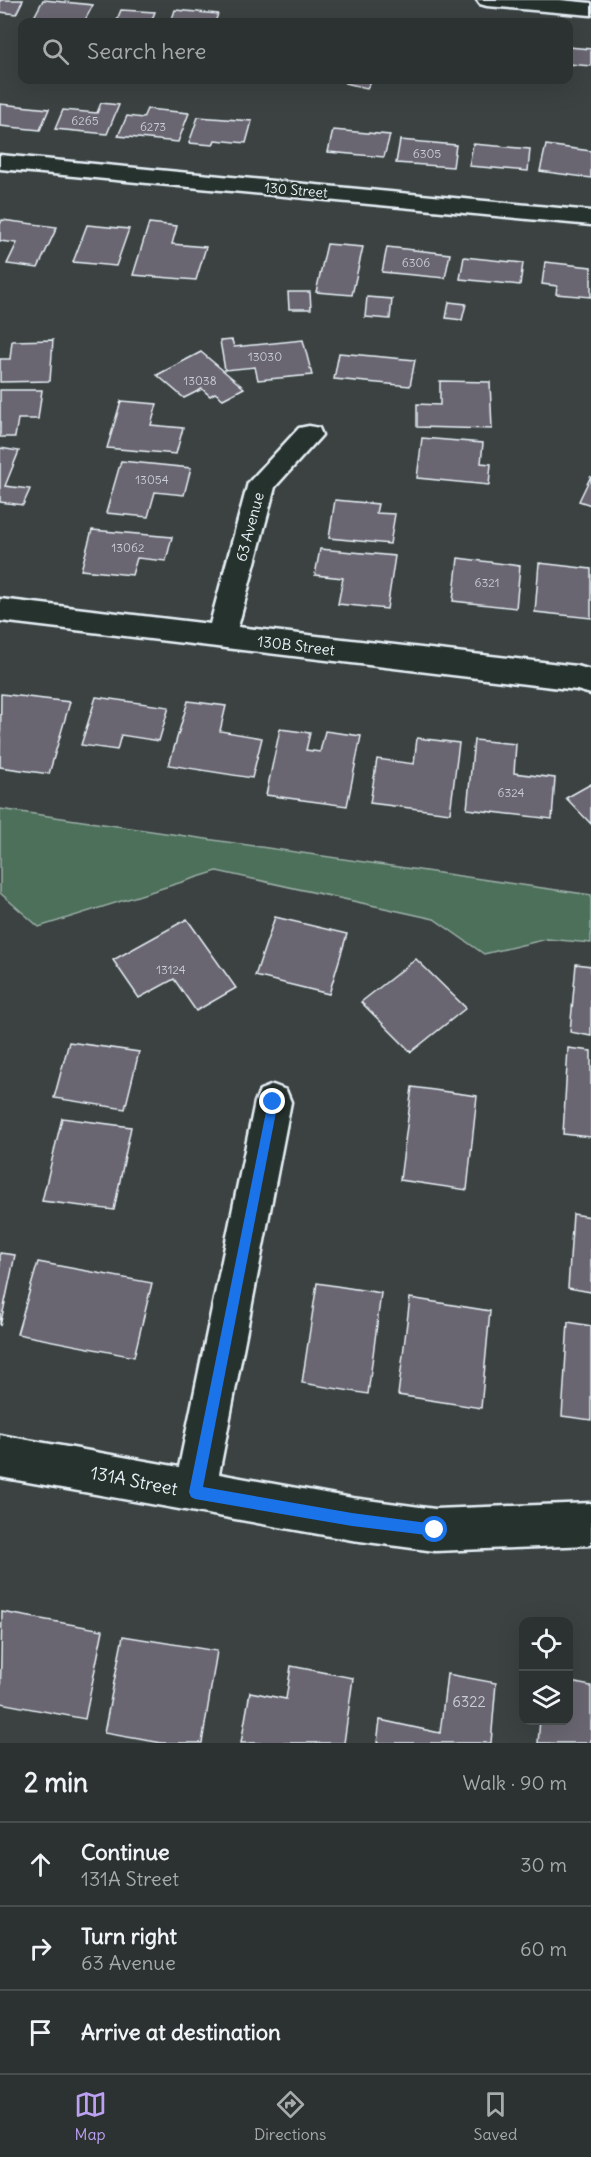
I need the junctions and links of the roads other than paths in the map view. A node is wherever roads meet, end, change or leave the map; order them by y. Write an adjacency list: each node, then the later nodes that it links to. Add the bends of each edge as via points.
1 (487, 0): 2 (street)
2 (591, 9)
3 (0, 162): 4 (street, 130 Street)
4 (591, 218)
5 (309, 435): 7 (street, 63 Avenue, via 262,483)
6 (0, 610): 7 (street, 130B Street)
7 (221, 637): 8 (street, 130B Street)
8 (591, 682)
9 (273, 1102): 11 (street)
10 (0, 1456): 11 (street, 131A Street)
11 (195, 1492): 12 (street, 131A Street, via 435,1530)
12 (591, 1524)

